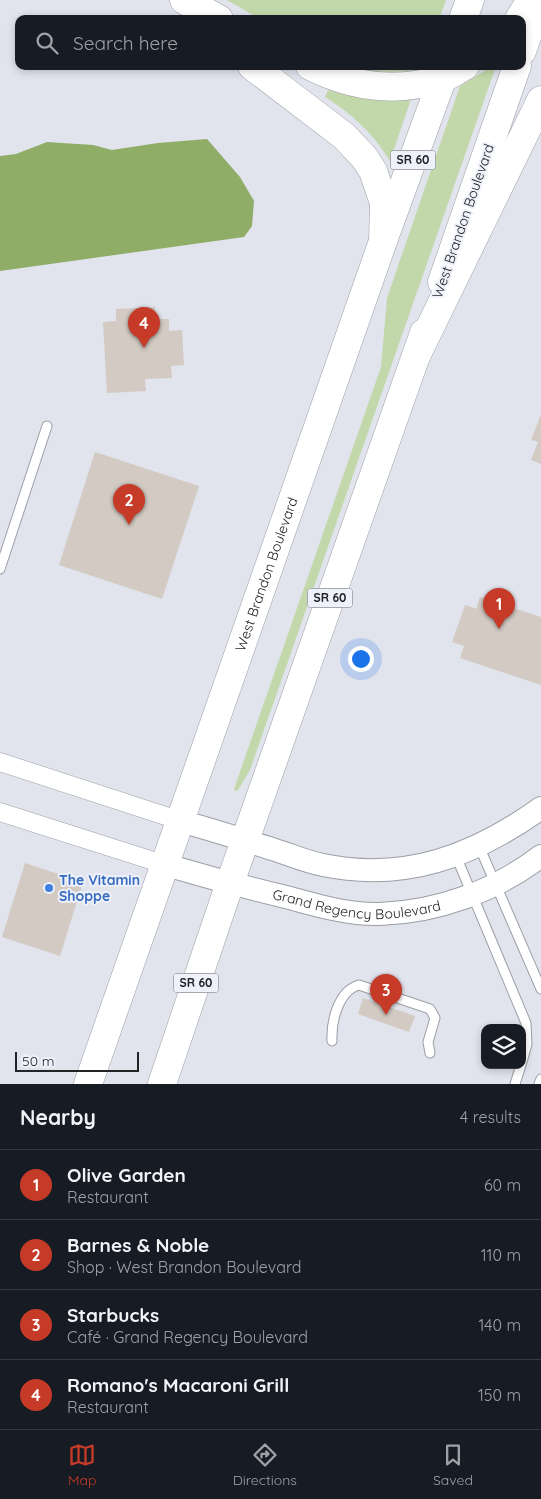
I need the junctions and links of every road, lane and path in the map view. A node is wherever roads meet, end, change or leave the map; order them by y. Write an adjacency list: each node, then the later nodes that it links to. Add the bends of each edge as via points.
1 (167, 0): 6 (highway)
2 (184, 0): 7 (highway)
3 (470, 0): 8 (highway)
4 (531, 0): 9 (highway)
5 (540, 0): 10 (highway)
6 (186, 15)
7 (212, 15)
8 (464, 15)
9 (522, 15)
10 (526, 40)
11 (257, 70): 16 (highway, via 344,136 364,157 373,170 384,203)
12 (318, 70): 13 (highway, via 370,86 413,85)
13 (451, 70): 16 (highway, West Brandon Boulevard / SR 60)
14 (516, 70): 17 (highway, West Brandon Boulevard / SR 60)
15 (541, 100): 17 (highway)
16 (383, 241): 23 (highway, West Brandon Boulevard / SR 60)
17 (416, 356): 24 (highway, West Brandon Boulevard / SR 60)
18 (47, 426): 19 (lane)
19 (0, 569)
20 (3, 765): 23 (street)
21 (541, 808): 25 (street, Grand Regency Boulevard)
22 (0, 812): 28 (street)
23 (181, 821): 24 (street, Grand Regency Boulevard); 28 (highway, West Brandon Boulevard / SR 60)
24 (245, 840): 26 (street, Grand Regency Boulevard, via 322,865 354,870 416,867); 29 (highway, West Brandon Boulevard / SR 60)
25 (479, 846): 26 (street, Grand Regency Boulevard); 30 (lane)
26 (456, 855): 31 (lane)
27 (541, 856): 30 (street, Grand Regency Boulevard)
28 (166, 865): 29 (street, Grand Regency Boulevard); 40 (highway, West Brandon Boulevard / SR 60)
29 (230, 883): 31 (street, Grand Regency Boulevard, via 342,911 379,914 425,908); 41 (highway, West Brandon Boulevard / SR 60)
30 (496, 885): 31 (street, Grand Regency Boulevard); 32 (lane)
31 (472, 895): 33 (lane)
32 (541, 989)
33 (526, 1024)
34 (526, 1024): 36 (lane)
35 (332, 1041): 37 (lane, via 331,1028 343,996 353,986 359,985 430,1009 435,1018 428,1042)
36 (526, 1051)
37 (430, 1052)
38 (520, 1069): 42 (lane)
39 (541, 1079): 43 (lane)
40 (88, 1084)
41 (162, 1084)
42 (515, 1084)
43 (539, 1084)

